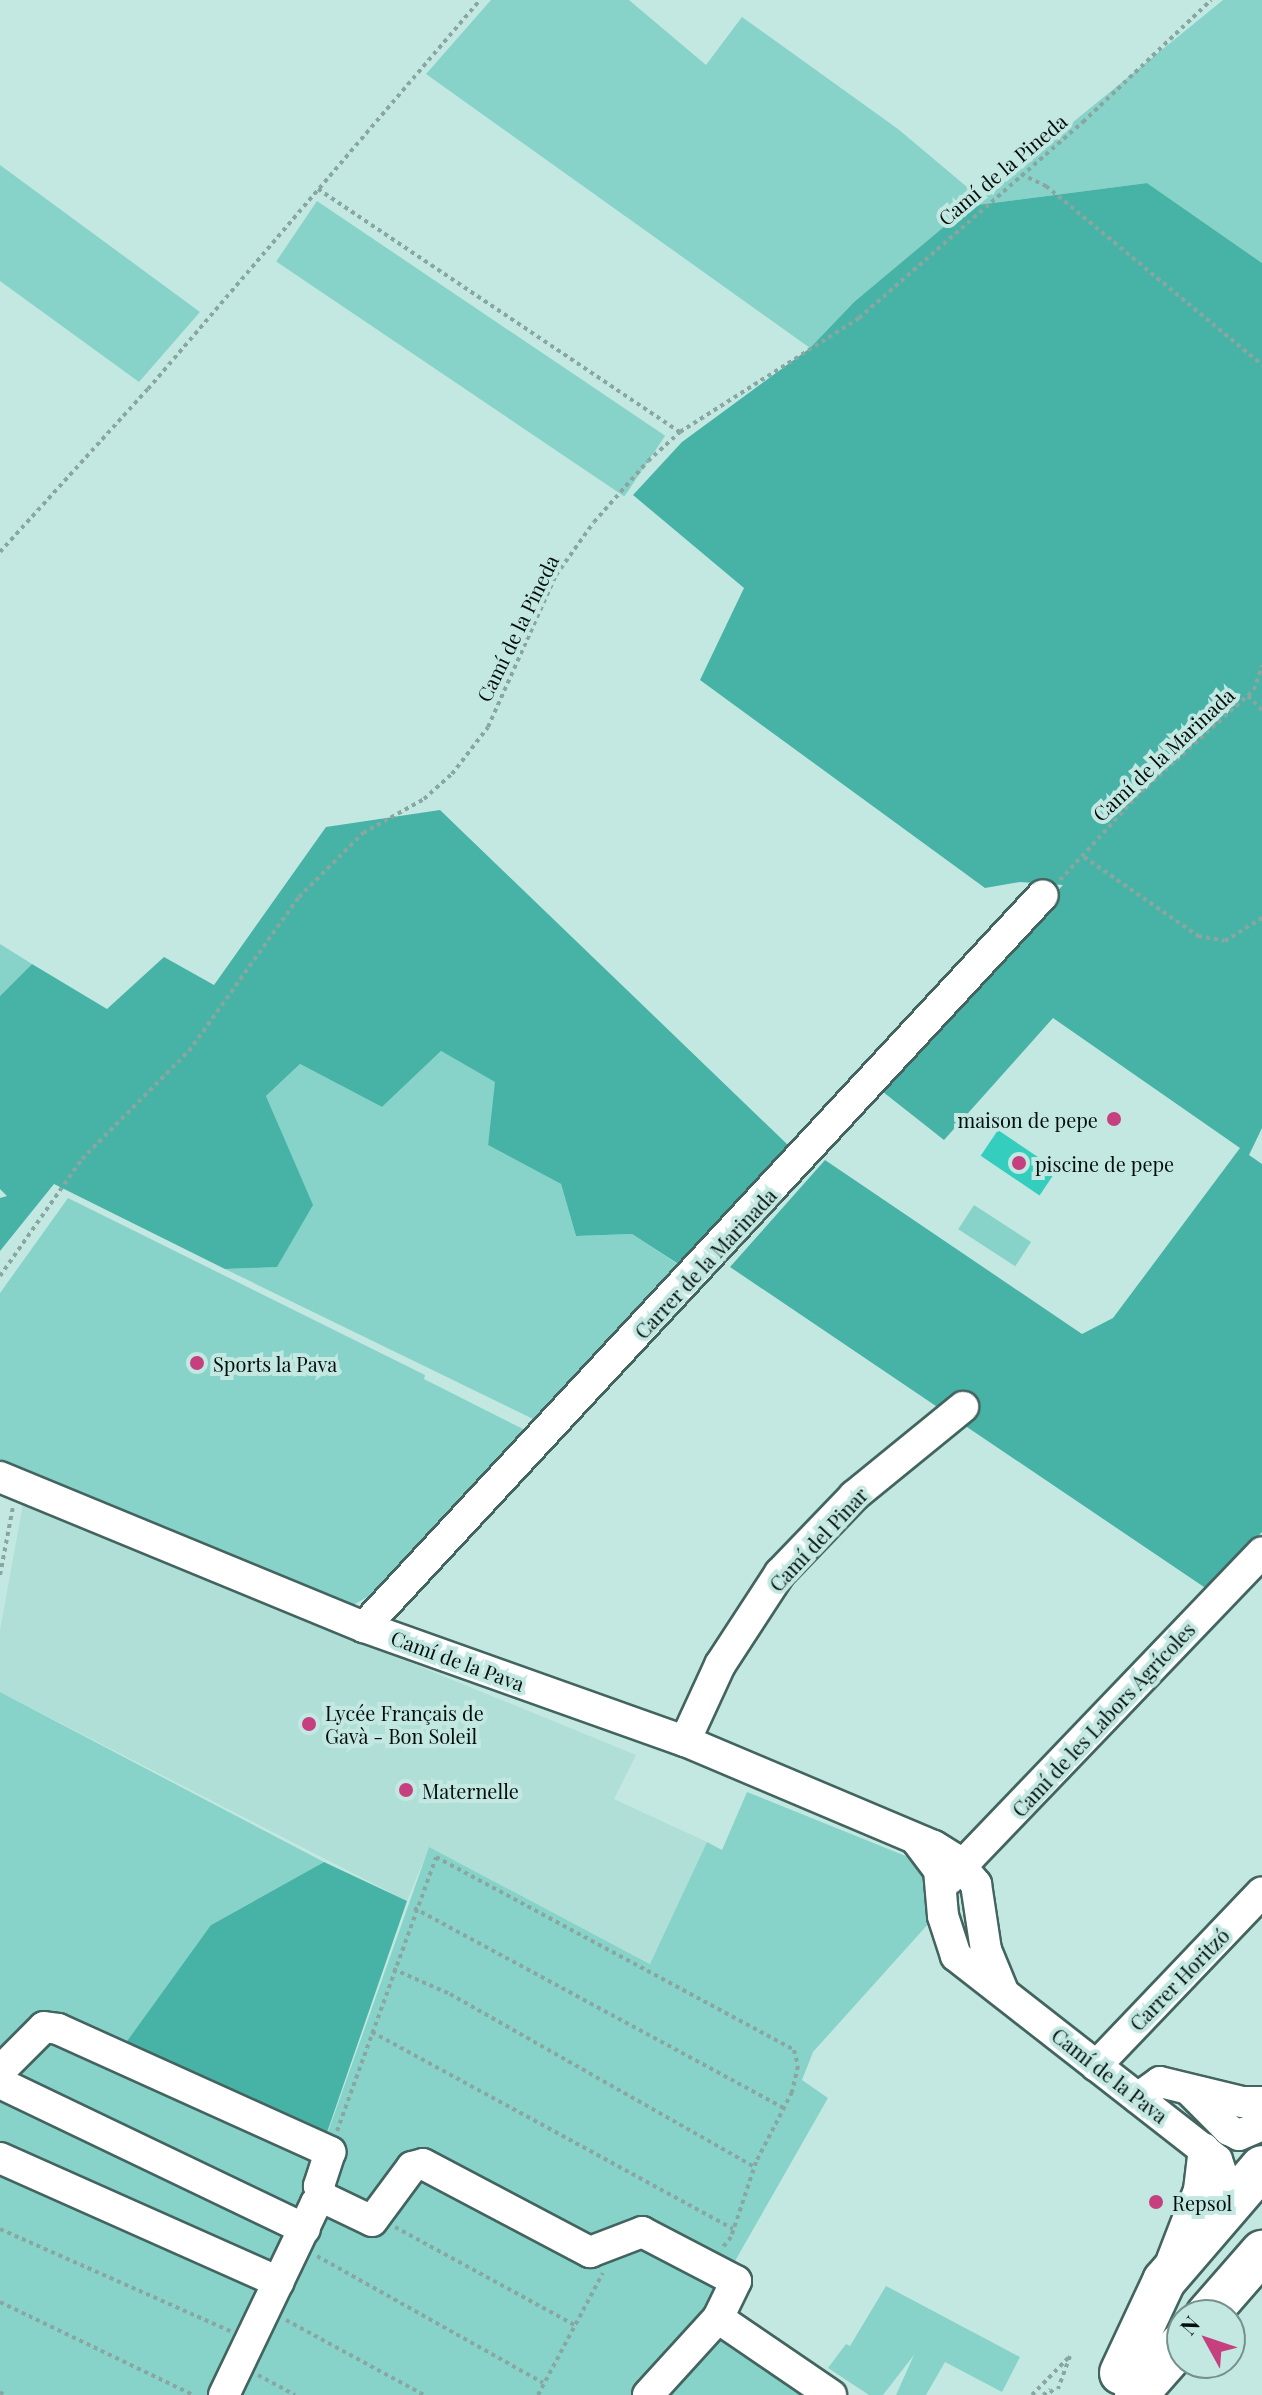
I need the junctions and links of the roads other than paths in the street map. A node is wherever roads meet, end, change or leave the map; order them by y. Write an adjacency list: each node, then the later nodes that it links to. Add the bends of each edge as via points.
1 (1043, 895): 5 (street, Carrer de la Marinada, via 454,1512)
2 (963, 1407): 6 (street, Camí del Pinar, via 854,1496 780,1573 720,1665)
3 (9, 1481): 5 (street, Camí de la Pava)
4 (1262, 1552): 7 (street, Camí de les Labors Agrícoles)
5 (364, 1627): 6 (street, Camí de la Pava)
6 (685, 1741): 7 (street, Camí de la Pava, via 916,1840)
7 (953, 1876): 9 (street, Camí de la Pava, via 976,1884 986,1950 1003,1991)
8 (1262, 1892): 9 (street, Carrer Horitzó)
9 (1096, 2066): 13 (street, Camí de la Pava)
10 (0, 2071): 19 (street, via 44,2027 58,2029 330,2152 319,2186)
11 (0, 2083): 21 (street)
12 (1187, 2089): 13 (street, via 1160,2082); 14 (street); 15 (street, via 1239,2135)
13 (1138, 2098): 16 (street, Camí de la Pava)
14 (1262, 2102)
15 (1262, 2125)
16 (1210, 2154): 18 (street, Camí de la Pava); 20 (street); 23 (street)
17 (0, 2158): 24 (street)
18 (1262, 2167): 20 (highway)
19 (322, 2197): 21 (street); 28 (street, via 372,2221 412,2167 423,2164 590,2252 623,2235 642,2232 736,2281)
20 (1247, 2205): 23 (highway); 30 (highway)
21 (301, 2237): 24 (street)
22 (1262, 2252): 26 (highway)
23 (1164, 2281): 30 (highway)
24 (279, 2282): 31 (street)
25 (1262, 2296): 27 (highway)
26 (1221, 2299)
27 (1246, 2309)
28 (718, 2318): 32 (street); 33 (street)
29 (1166, 2359): 30 (highway)
30 (1119, 2388)
31 (224, 2395)
32 (648, 2395)
33 (831, 2395)

